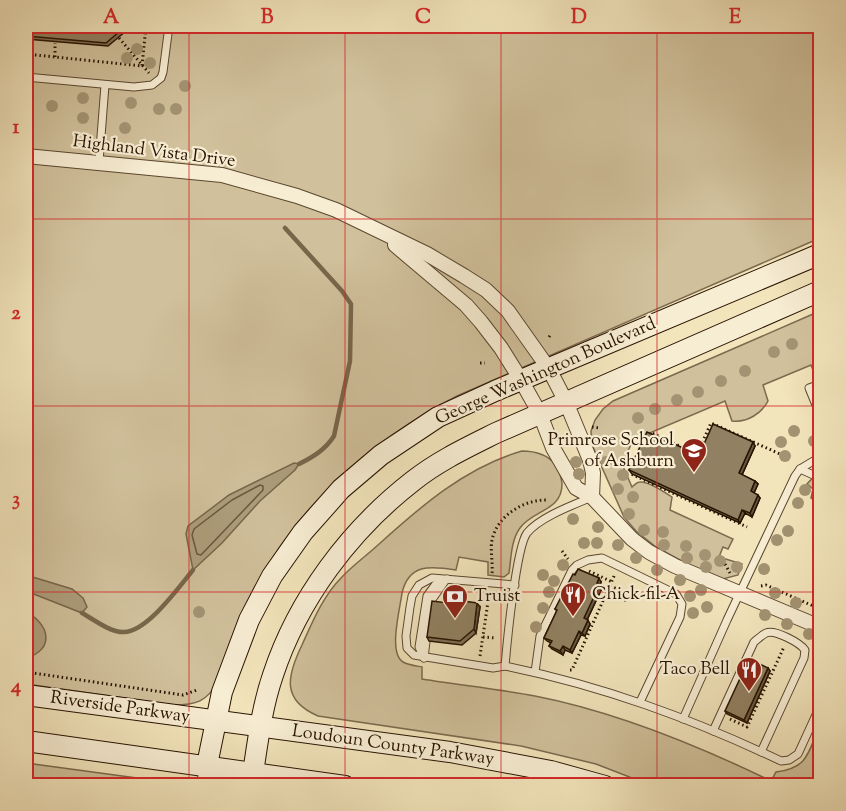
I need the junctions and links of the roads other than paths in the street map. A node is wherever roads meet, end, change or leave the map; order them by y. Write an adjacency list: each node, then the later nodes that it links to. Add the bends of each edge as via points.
1 (169, 26): 3 (lane, via 165,66 157,81 147,86)
2 (26, 77): 3 (lane)
3 (105, 85): 5 (lane)
4 (26, 156): 5 (street, Highland Vista Drive)
5 (99, 162): 6 (street, Highland Vista Drive, via 222,175 297,196)
6 (377, 230): 9 (street, Highland Vista Drive, via 427,254 486,290 508,310); 10 (street, Highland Vista Drive, via 466,305)
7 (820, 254): 9 (street, George Washington Boulevard)
8 (820, 291): 12 (street, George Washington Boulevard)
9 (549, 369): 10 (street, George Washington Boulevard); 12 (street, Highland Vista Drive)
10 (521, 380): 13 (street, Highland Vista Drive); 30 (street, George Washington Boulevard, via 438,417 381,455 341,489 303,532 272,576 236,652)
11 (820, 384): 14 (lane, via 809,388)
12 (566, 402): 13 (street, George Washington Boulevard); 18 (street, Highland Vista Drive, via 590,460)
13 (540, 414): 18 (street, Highland Vista Drive, via 567,475 576,488); 31 (street, George Washington Boulevard, via 454,454 414,481 343,550 312,592 288,638 273,675)
14 (820, 415)
15 (820, 457): 16 (lane)
16 (800, 469): 17 (lane); 21 (lane)
17 (820, 478)
18 (592, 497): 20 (lane, via 563,509 526,534); 21 (street, Highland Vista Drive, via 616,524 650,552)
19 (447, 578): 20 (lane); 23 (lane, via 427,596 419,647); 23 (lane, via 432,578 419,585 412,596 405,636 407,648)
20 (515, 585): 24 (lane)
21 (739, 593): 22 (street, Highland Vista Drive); 29 (lane)
22 (820, 627)
23 (424, 658): 24 (lane, via 493,668)
24 (505, 666): 25 (lane)
25 (535, 672): 27 (lane); 27 (lane, via 540,636 575,566 602,558 676,594 682,604 680,617)
26 (26, 695): 30 (street, Riverside Parkway)
27 (640, 702): 29 (lane)
28 (820, 706): 34 (lane, via 798,754 781,761)
29 (683, 718): 32 (lane)
30 (215, 722): 31 (street, Loudoun County Parkway); 35 (street, George Washington Boulevard)
31 (260, 727): 36 (street, George Washington Boulevard); 39 (street, Loudoun County Parkway, via 461,754)
32 (712, 731): 34 (lane); 34 (lane, via 754,642 772,632 788,638 802,645 804,658)
33 (26, 741): 35 (street)
34 (761, 752)
35 (207, 765): 36 (street); 37 (street)
36 (252, 779): 38 (street)
37 (204, 786)
38 (345, 786)
39 (605, 786)

